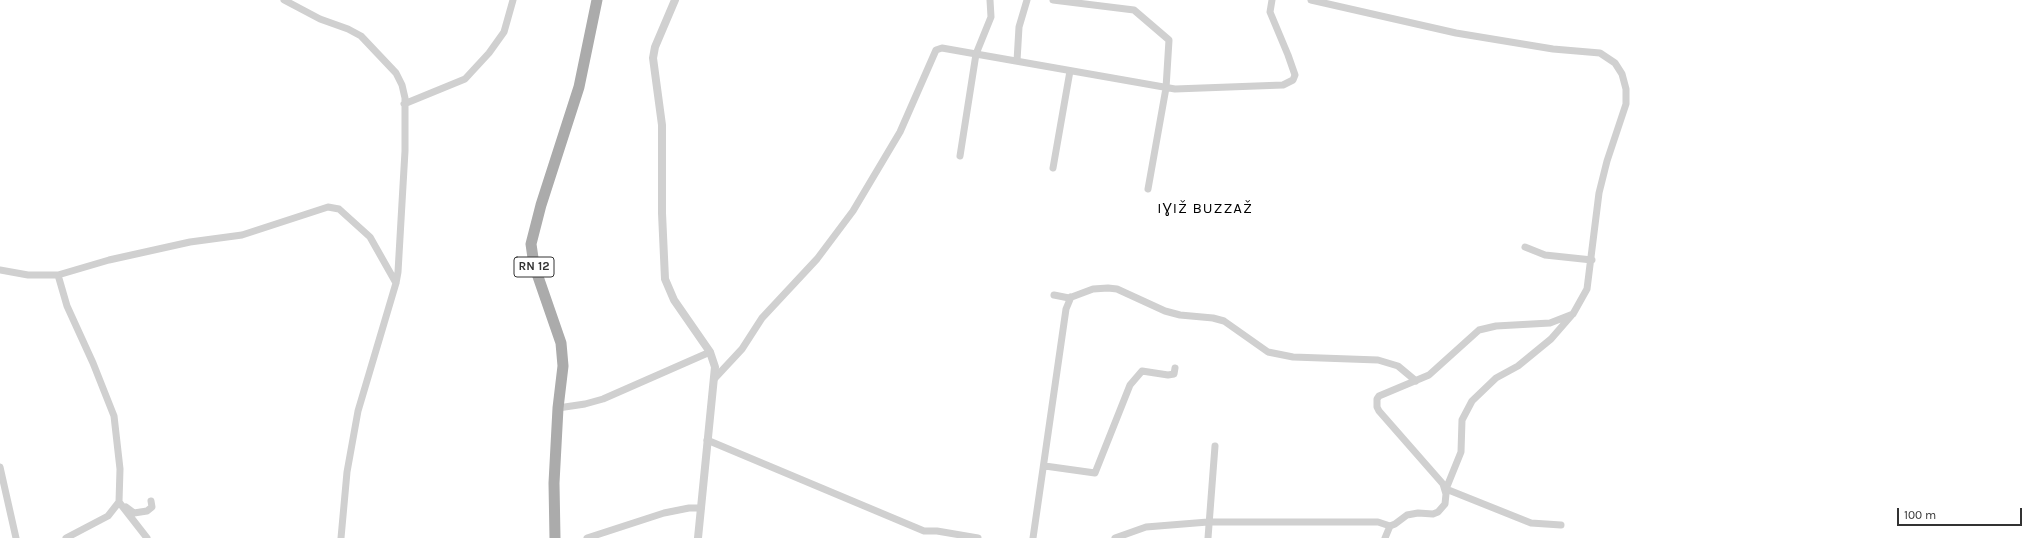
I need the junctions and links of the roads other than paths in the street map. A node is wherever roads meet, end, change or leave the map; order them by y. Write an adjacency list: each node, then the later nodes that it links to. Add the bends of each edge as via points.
1 (284, 0): 14 (street, via 361,36 396,73 402,85)
2 (513, 0): 14 (street, via 504,32 466,79)
3 (596, 0): 30 (main road, RN 12, via 579,87 531,244 534,265 561,343 563,366)
4 (675, 0): 26 (street, via 658,37 653,58 662,125 665,279 674,300)
5 (990, 0): 10 (street, via 990,17)
6 (1027, 0): 11 (street, via 1019,27)
7 (1053, 0): 13 (street, via 1134,10 1139,13 1168,40)
8 (1272, 0): 13 (street, via 1270,12 1294,69 1293,80 1271,87)
9 (1311, 0): 19 (street, via 1456,33 1600,53 1615,63 1625,82 1626,104 1606,160 1594,220)
10 (976, 54): 11 (street); 15 (street); 28 (street, via 942,48 936,50 900,132 854,211 817,259 762,318 742,349)
11 (1017, 61): 12 (street)
12 (1070, 72): 13 (street); 16 (street)
13 (1166, 88): 17 (street)
14 (404, 104): 22 (street, via 405,151 401,243)
15 (960, 156)
16 (1053, 168)
17 (1148, 189)
18 (1525, 247): 19 (street, via 1545,255)
19 (1592, 260): 25 (street, via 1588,289)
20 (0, 270): 21 (street, via 28,276)
21 (58, 275): 22 (street, via 109,260 190,242 242,235 328,207 339,209 370,237); 37 (street, via 67,306 114,416 120,469)
22 (396, 283): 46 (street, via 358,411 347,472)
23 (1054, 295): 24 (street)
24 (1072, 297): 29 (street, via 1093,289 1117,290 1165,311 1224,321 1268,352 1293,357 1378,360 1398,366); 33 (street, via 1066,309)
25 (1573, 314): 29 (street, via 1550,323 1496,326 1479,330 1429,375); 35 (street, via 1551,339 1518,366 1496,378 1472,401 1462,420 1461,452)
26 (710, 352): 28 (street, via 715,367); 30 (street, via 603,399)
27 (1175, 368): 33 (street, via 1174,374 1168,375 1142,371 1130,385 1095,473)
28 (715, 378): 31 (street)
29 (1416, 381): 35 (street, via 1379,396 1377,407)
30 (558, 408): 47 (main road, RN 12, via 554,483)
31 (707, 440): 38 (street); 50 (street, via 924,531)
32 (1215, 446): 40 (street)
33 (1044, 466): 51 (street)
34 (0, 467): 43 (street)
35 (1446, 489): 41 (street, via 1531,523); 42 (street, via 1445,504 1438,512 1407,515)
36 (151, 501): 39 (street, via 152,507 147,511)
37 (119, 502): 39 (street); 44 (street, via 108,516)
38 (701, 508): 48 (street, via 664,513); 49 (street)
39 (133, 515): 45 (street)
40 (1208, 522): 42 (street, via 1378,522); 52 (street, via 1146,527); 53 (street)
41 (1561, 525)
42 (1390, 526): 54 (street)
43 (16, 538)
44 (66, 538)
45 (147, 538)
46 (341, 538)
47 (555, 538)
48 (587, 538)
49 (698, 538)
50 (978, 538)
51 (1033, 538)
52 (1115, 538)
53 (1208, 538)
54 (1385, 538)

